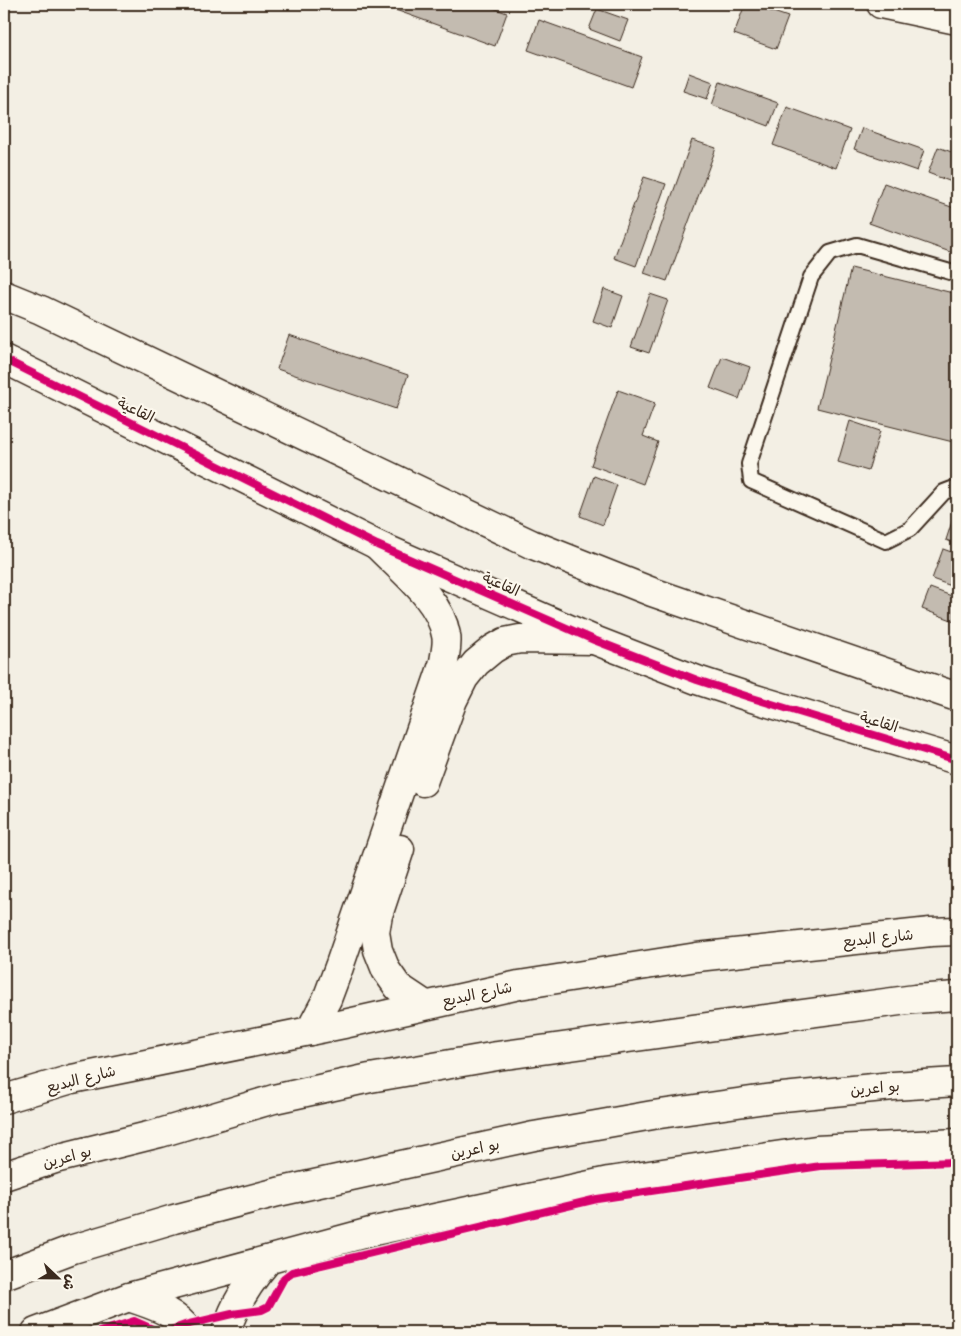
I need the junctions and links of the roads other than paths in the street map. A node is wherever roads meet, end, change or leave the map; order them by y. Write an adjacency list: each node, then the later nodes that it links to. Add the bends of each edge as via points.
1 (881, 4): 2 (main road)
2 (957, 20)
3 (957, 274): 10 (lane, via 857,245 830,253 811,277 749,464 751,481 886,541 910,529 944,492)
4 (4, 287): 6 (main road)
5 (4, 295): 6 (main road)
6 (41, 310): 13 (main road, via 532,544 652,592)
7 (4, 359): 9 (main road, القاعية)
8 (4, 369): 9 (main road, القاعية)
9 (53, 384): 11 (main road, القاعية)
10 (957, 487)
11 (377, 545): 12 (main road, القاعية); 18 (main road, via 429,598 441,615 447,637 444,662 340,966)
12 (594, 640): 14 (main road, القاعية, via 741,695); 17 (main road, via 520,639 505,642 476,663 453,700 430,760 375,932 386,970 398,988)
13 (957, 697)
14 (957, 760)
15 (957, 931): 17 (main road, شارع البديع, via 697,957 519,985)
16 (957, 996): 22 (main road, بو اعرين, via 497,1056 370,1078 274,1099)
17 (425, 1005): 18 (main road, شارع البديع)
18 (310, 1031): 20 (main road, شارع البديع, via 72,1079)
19 (957, 1082): 24 (main road, بو اعرين, via 773,1098 534,1136 278,1192 73,1250)
20 (4, 1100)
21 (957, 1143): 23 (main road, via 816,1150 609,1181 374,1231)
22 (4, 1176)
23 (268, 1260): 25 (main road); 28 (main road, via 237,1301)
24 (4, 1275)
25 (129, 1297): 26 (main road); 27 (main road, via 166,1310)
26 (36, 1332)
27 (190, 1332)
28 (226, 1332)

